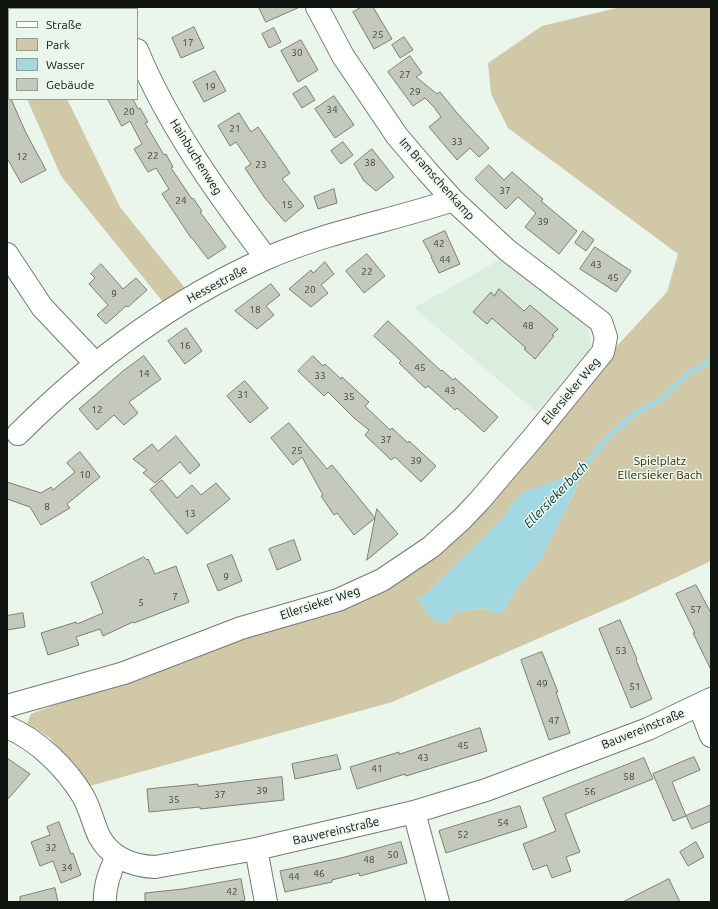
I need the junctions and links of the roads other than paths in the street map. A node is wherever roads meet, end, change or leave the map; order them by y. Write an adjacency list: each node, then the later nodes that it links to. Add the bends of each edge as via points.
1 (317, 7): 3 (street, Im Bramschenkamp, via 343,56 393,130)
2 (138, 52): 5 (street, Hainbuchenweg, via 162,101 194,156 223,201)
3 (452, 200): 5 (street, Hessestraße); 6 (street, Im Bramschenkamp, via 507,250 601,322)
4 (7, 254): 7 (street, via 42,307)
5 (266, 258): 7 (street, Hessestraße, via 185,301)
6 (606, 337): 10 (street, Ellersieker Weg, via 599,358 480,500 431,547 382,580 338,600 241,628 124,673)
7 (95, 363): 8 (street, Hessestraße)
8 (18, 434)
9 (705, 702): 12 (street); 13 (street, Bauvereinstraße, via 648,729 486,790)
10 (7, 706)
11 (7, 727): 15 (street, Bauvereinstraße, via 50,756 66,774 83,797 100,836)
12 (711, 736)
13 (414, 812): 14 (street, Bauvereinstraße); 18 (street)
14 (256, 849): 15 (street, Bauvereinstraße, via 155,867 141,866); 17 (street)
15 (117, 856): 16 (street, via 109,875)
16 (105, 902)
17 (266, 902)
18 (438, 902)

